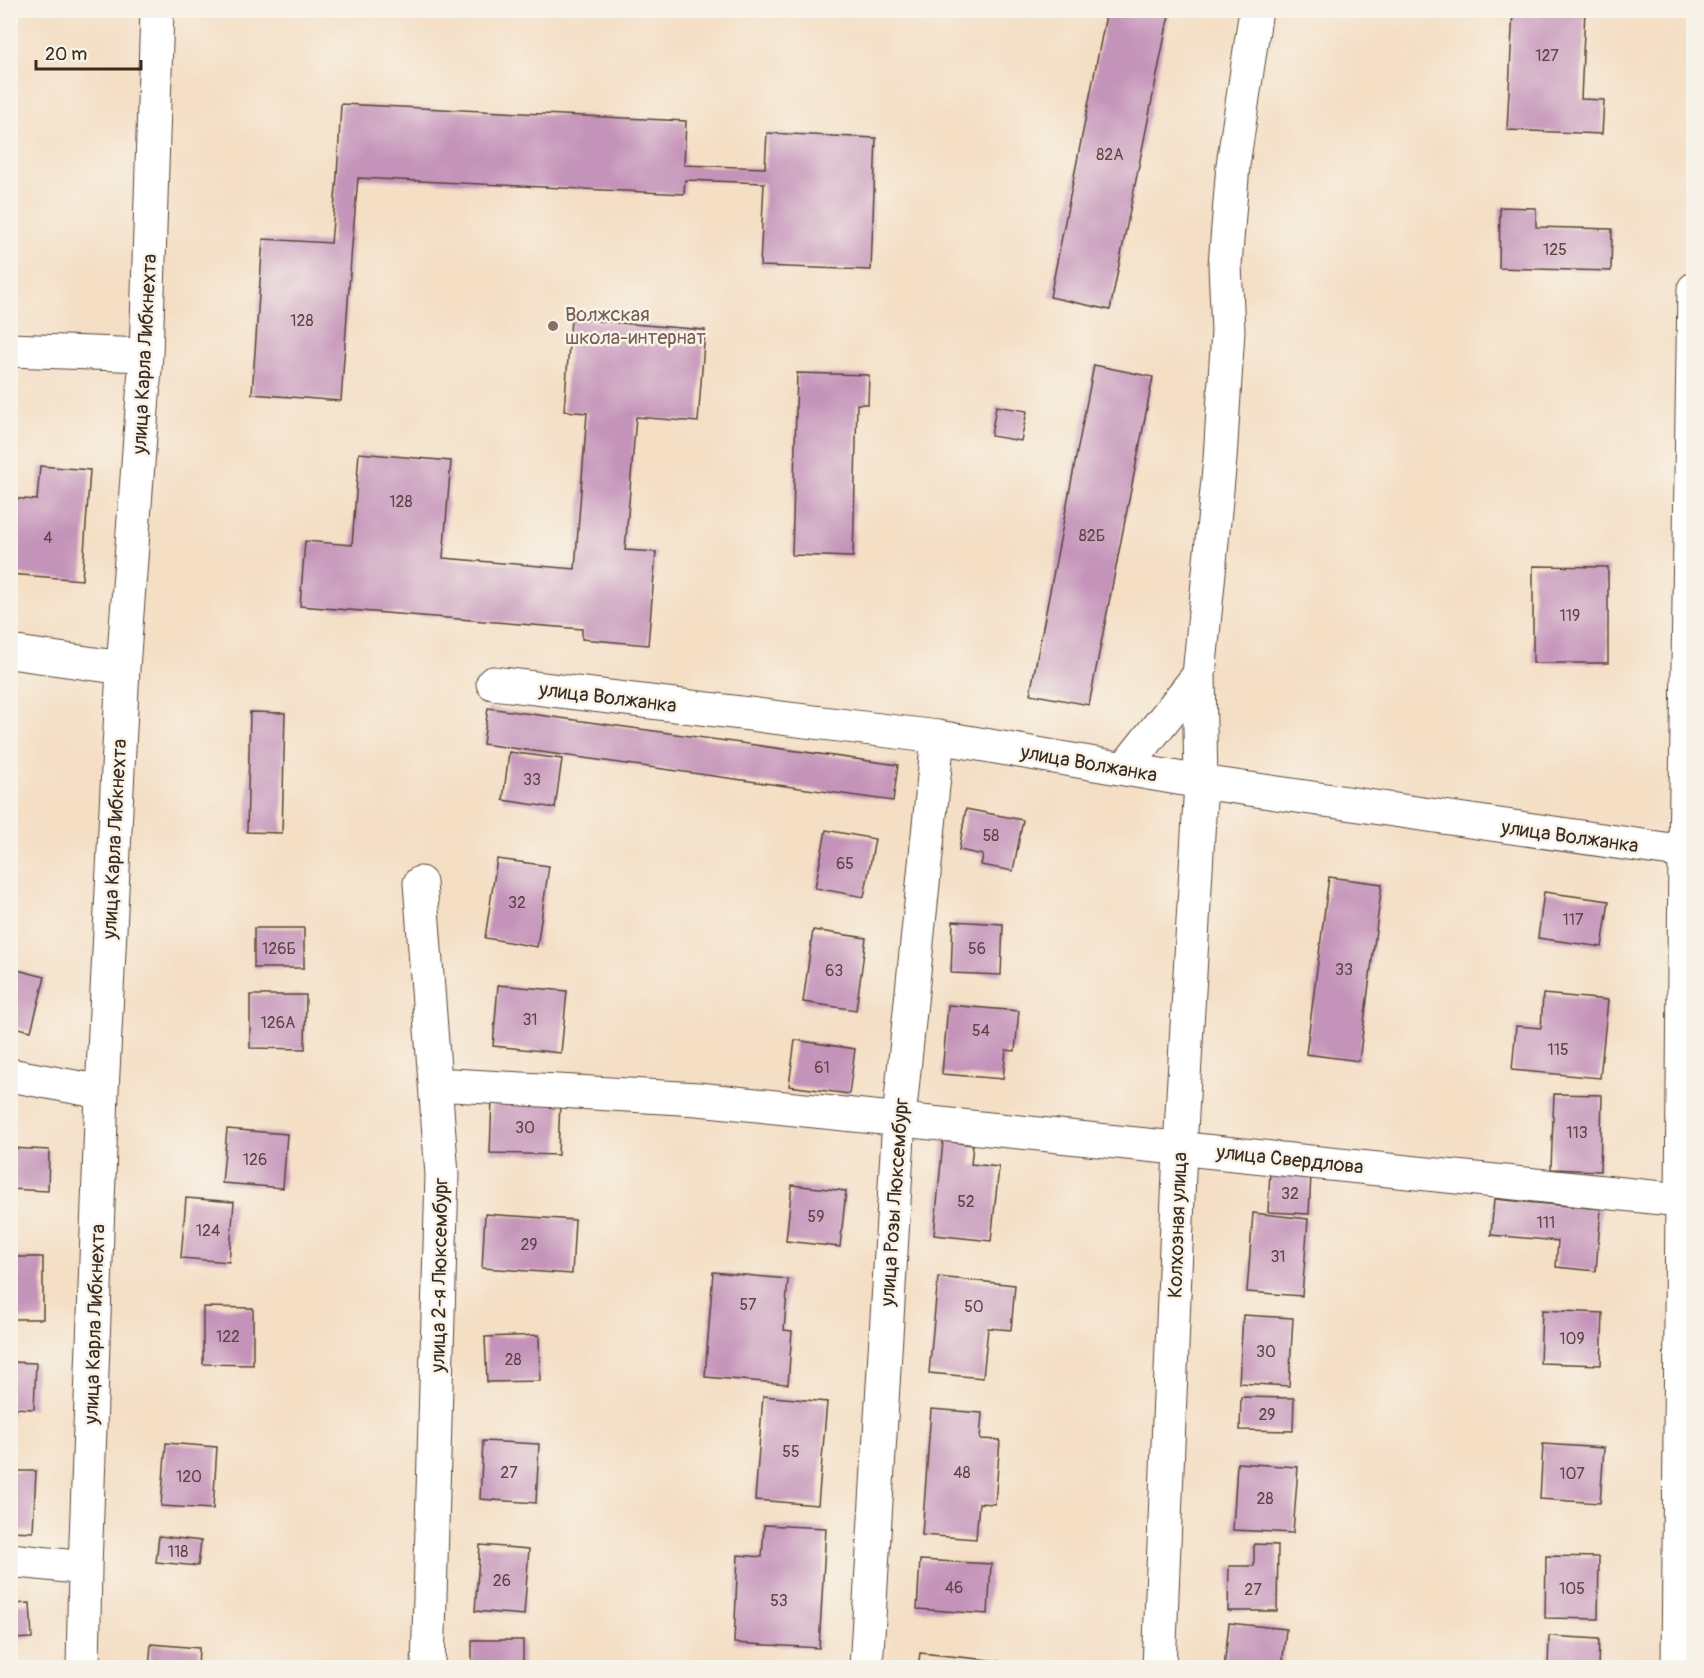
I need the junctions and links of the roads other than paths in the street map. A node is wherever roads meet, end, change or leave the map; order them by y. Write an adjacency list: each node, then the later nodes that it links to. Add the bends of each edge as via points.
1 (157, 10): 5 (street, улица Карла Либкнехта)
2 (1256, 10): 8 (street, Колхозная улица, via 1233,165 1225,265 1228,330 1221,447)
3 (1694, 289): 13 (street)
4 (10, 350): 5 (street)
5 (146, 355): 7 (street, улица Карла Либкнехта)
6 (10, 652): 7 (street)
7 (123, 668): 17 (street, улица Карла Либкнехта)
8 (1199, 675): 11 (street); 12 (street, Колхозная улица)
9 (493, 683): 10 (street, улица Волжанка)
10 (938, 737): 11 (street, улица Волжанка); 18 (street, улица Розы Люксембург)
11 (1125, 768): 12 (street, улица Волжанка)
12 (1201, 782): 13 (street, улица Волжанка); 19 (street, Колхозная улица)
13 (1685, 852): 20 (street)
14 (420, 883): 16 (street, улица 2-я Люксембург)
15 (10, 1075): 17 (street)
16 (435, 1084): 18 (street, улица Свердлова, via 698,1099); 24 (street, улица 2-я Люксембург, via 442,1175)
17 (102, 1092): 22 (street, улица Карла Либкнехта)
18 (899, 1119): 19 (street, улица Свердлова); 25 (street, улица Розы Люксембург)
19 (1180, 1148): 20 (street, улица Свердлова); 26 (street, Колхозная улица)
20 (1681, 1200): 27 (street)
21 (10, 1560): 22 (street)
22 (85, 1569): 23 (street, улица Карла Либкнехта)
23 (83, 1668)
24 (428, 1668)
25 (866, 1668)
26 (1158, 1668)
27 (1678, 1668)

